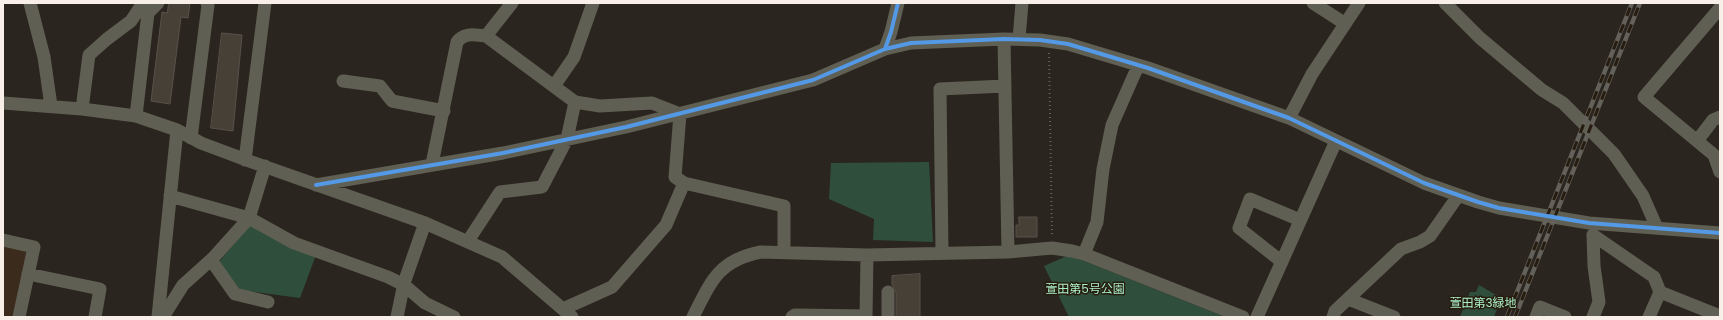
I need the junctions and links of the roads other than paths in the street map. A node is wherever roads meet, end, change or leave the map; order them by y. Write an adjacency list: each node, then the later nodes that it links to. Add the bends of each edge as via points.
1 (30, 3): 25 (street, via 44,57)
2 (143, 3): 26 (street, via 131,21 89,55)
3 (158, 3): 29 (street, via 148,13)
4 (207, 3): 33 (street)
5 (265, 3): 37 (street)
6 (512, 3): 15 (street)
7 (593, 3): 21 (street, via 574,57)
8 (898, 3): 18 (street, via 892,32)
9 (1022, 3): 17 (street)
10 (1313, 3): 14 (street)
11 (1359, 3): 14 (street)
12 (1444, 3): 48 (street, via 1480,38 1542,90 1563,103 1614,154 1643,196)
13 (1720, 8): 36 (street, via 1644,96)
14 (1344, 23): 31 (street, via 1312,74)
15 (486, 36): 21 (street); 27 (street, via 467,35 457,42)
16 (1004, 39): 17 (street); 18 (street, via 911,43); 22 (street)
17 (1019, 39): 19 (street, via 1068,44)
18 (885, 49): 28 (street, via 813,80)
19 (1138, 66): 31 (street); 55 (street, via 1112,125 1103,169 1097,222)
20 (343, 81): 27 (street, via 380,86 392,101)
21 (554, 86): 23 (street)
22 (1005, 86): 53 (street); 54 (street, via 940,89)
23 (575, 102): 28 (street, via 600,106 652,103); 34 (street)
24 (3, 103): 25 (street)
25 (51, 106): 26 (street)
26 (82, 109): 29 (street)
27 (444, 112): 38 (street)
28 (680, 114): 34 (street); 41 (street, via 675,177)
29 (136, 116): 32 (street)
30 (1720, 117): 36 (street, via 1713,120)
31 (1289, 118): 35 (street)
32 (177, 130): 33 (street); 43 (street)
33 (192, 138): 37 (street)
34 (567, 139): 38 (street, via 503,153); 51 (street, via 542,187 500,192)
35 (1336, 141): 44 (street, via 1424,183); 46 (street)
36 (1697, 141): 40 (street, via 1714,156)
37 (245, 160): 39 (street)
38 (432, 164): 42 (street)
39 (264, 166): 42 (street); 45 (street)
40 (1720, 172)
41 (684, 183): 52 (street, via 784,206); 65 (street, via 666,225 612,287)
42 (316, 185): 47 (street)
43 (170, 196): 45 (street); 70 (street)
44 (1458, 196): 48 (street, via 1499,208 1589,223); 63 (street, via 1430,236 1401,249)
45 (249, 218): 57 (street); 60 (street, via 294,243)
46 (1300, 220): 58 (street); 58 (street, via 1250,199 1239,228)
47 (425, 222): 51 (street); 60 (street)
48 (1657, 228): 49 (street)
49 (1720, 233)
50 (3, 240): 59 (street, via 34,247)
51 (468, 241): 65 (street, via 502,257)
52 (784, 252): 56 (street); 74 (street, via 745,255 719,271 703,295)
53 (1008, 252): 54 (street); 55 (street, via 1052,248)
54 (942, 253): 56 (street)
55 (1084, 254): 77 (street)
56 (867, 255): 66 (street)
57 (211, 260): 64 (street, via 235,294); 71 (street, via 183,286)
58 (1282, 262): 78 (street)
59 (28, 274): 68 (street); 69 (street, via 100,289)
60 (404, 285): 72 (street); 73 (street, via 425,303)
61 (888, 292): 76 (street)
62 (1660, 292): 67 (street); 83 (street, via 1654,277 1593,235 1598,302); 84 (street)
63 (1348, 299): 79 (street, via 1335,311); 80 (street)
64 (268, 302)
65 (568, 313)
66 (866, 316): 75 (street)
67 (1720, 316)
68 (19, 317)
69 (95, 317)
70 (158, 317)
71 (163, 317)
72 (397, 317)
73 (454, 317)
74 (693, 317)
75 (792, 317)
76 (888, 317)
77 (1243, 317)
78 (1257, 317)
79 (1333, 317)
80 (1394, 317)
81 (1536, 317): 82 (street, via 1540,306)
82 (1565, 317)
83 (1593, 317)
84 (1649, 317)

